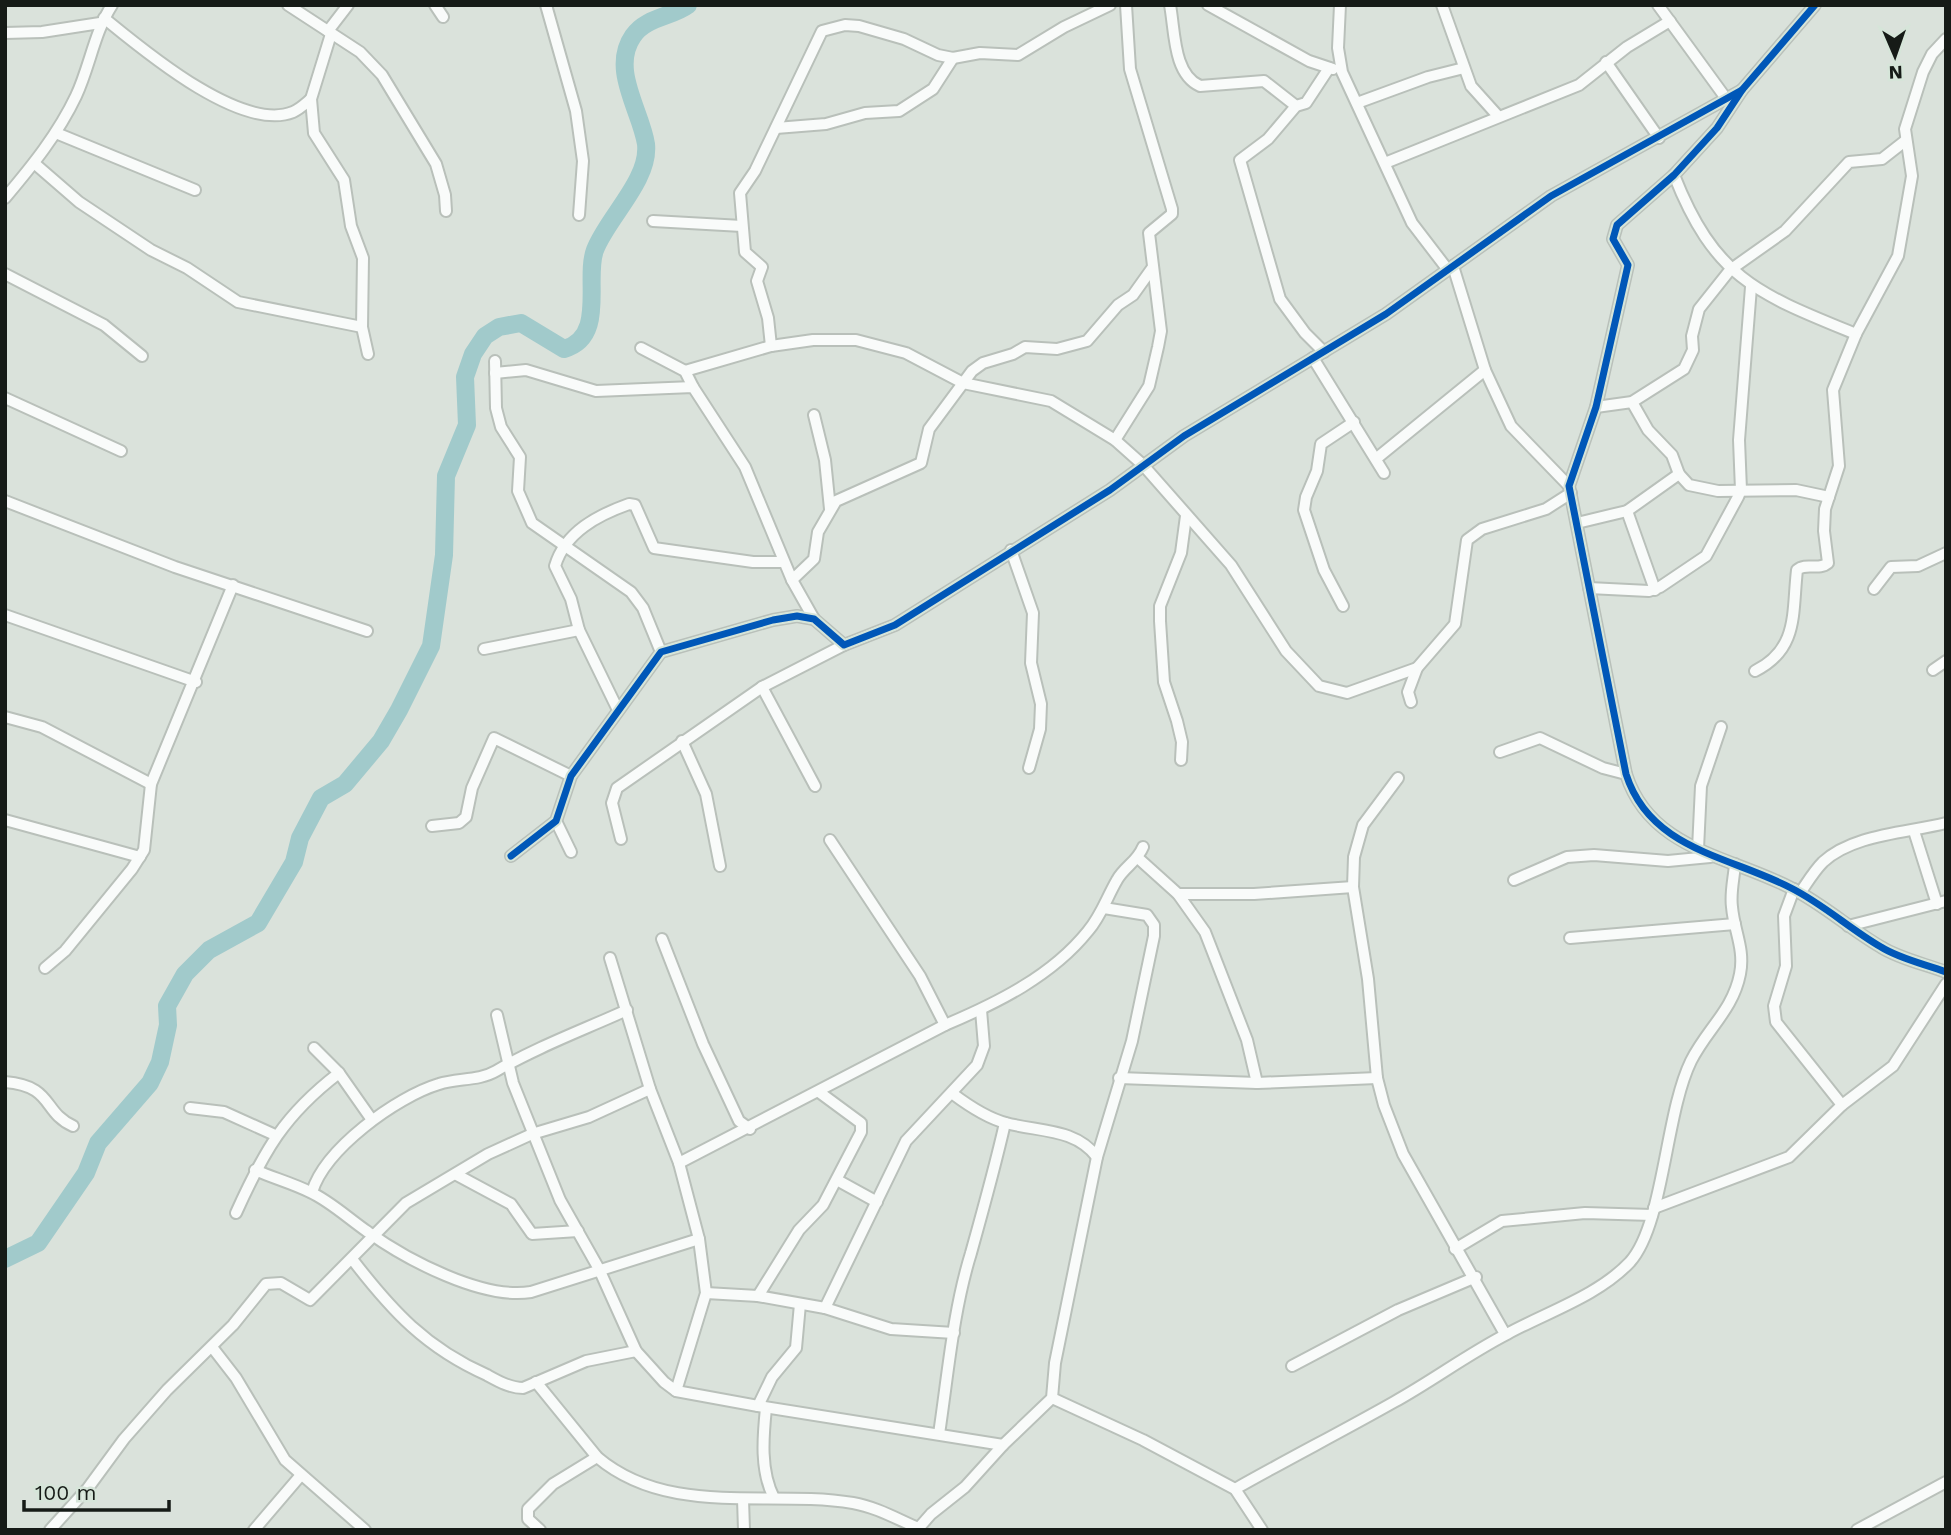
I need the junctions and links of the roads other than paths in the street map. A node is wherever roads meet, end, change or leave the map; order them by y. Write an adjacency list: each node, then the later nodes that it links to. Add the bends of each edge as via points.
1 (112, 5): 15 (street)
2 (288, 5): 18 (street)
3 (348, 5): 18 (street)
4 (435, 5): 14 (street)
5 (546, 5): 41 (street, via 576,111 583,161)
6 (1110, 5): 20 (street, via 1018,55 980,53)
7 (1126, 5): 44 (street, via 1130,69 1172,209 1172,214 1150,229)
8 (1170, 5): 29 (street, via 1180,62 1192,83 1264,81)
9 (1208, 5): 22 (street)
10 (1340, 5): 24 (street)
11 (1442, 5): 23 (street)
12 (1658, 5): 16 (street)
13 (1815, 5): 25 (street)
14 (443, 17)
15 (102, 21): 17 (street, via 42,32); 27 (street, via 191,85 238,106 260,114 283,114); 32 (street, via 76,94)
16 (1670, 21): 21 (street); 26 (street)
17 (5, 33)
18 (329, 33): 27 (street); 40 (street, via 360,52 382,75 436,164)
19 (1946, 39): 34 (street, via 1931,54 1923,72)
20 (953, 58): 31 (street, via 933,89 899,111); 31 (street, via 859,26 824,30)
21 (1606, 62): 30 (street, via 1579,85); 33 (street)
22 (1329, 68): 24 (street); 29 (street, via 1306,103)
23 (1464, 68): 28 (street); 30 (street, via 1471,86)
24 (1342, 72): 28 (street)
25 (1742, 90): 26 (street); 37 (street, via 1717,128)
26 (1725, 97): 33 (street)
27 (311, 99): 49 (street, via 314,133 344,180 351,226 363,258)
28 (1357, 103): 36 (street)
29 (1296, 106): 53 (street, via 1268,139 1241,157 1241,162 1280,299)
30 (1498, 116): 36 (street)
31 (776, 128): 43 (street, via 740,194)
32 (56, 133): 35 (street); 38 (street)
33 (1659, 138): 45 (street, via 1551,196)
34 (1905, 141): 46 (street, via 1882,159 1849,162 1785,231); 50 (street, via 1912,176 1898,256)
35 (34, 163): 39 (street); 49 (street, via 79,202 238,302)
36 (1385, 163): 45 (street, via 1412,223)
37 (1674, 175): 46 (street, via 1696,225); 63 (street, via 1622,219 1613,234 1628,265)
38 (195, 190)
39 (5, 198)
40 (446, 211)
41 (579, 215)
42 (653, 221): 43 (street)
43 (742, 226): 51 (street, via 744,252 762,267 757,281)
44 (1153, 267): 59 (street, via 1133,295 1118,305 1087,341 1057,349 1025,347 983,363); 66 (street, via 1161,331 1158,347 1149,387)
45 (1450, 268): 53 (street); 57 (street)
46 (1730, 270): 48 (street); 62 (street, via 1695,318 1693,350 1685,369)
47 (5, 274): 55 (street, via 104,325)
48 (1751, 287): 50 (street); 73 (street, via 1739,440)
49 (362, 327): 54 (street)
50 (1856, 334): 74 (street, via 1833,390 1839,466)
51 (771, 346): 58 (street); 59 (street, via 856,340 906,353)
52 (641, 348): 58 (street)
53 (1324, 352): 56 (street)
54 (368, 354)
55 (142, 356)
56 (1313, 358): 65 (street); 69 (street)
57 (1485, 370): 68 (street); 72 (street, via 1511,426)
58 (685, 371): 60 (street)
59 (963, 383): 66 (street, via 1051,401); 76 (street, via 929,429 922,463 845,495)
60 (693, 387): 80 (street, via 596,391 526,370 495,367 501,427 520,457 521,503 532,523); 83 (street, via 745,467)
61 (5, 398): 67 (street)
62 (1632, 402): 63 (street); 71 (street, via 1648,430 1672,454)
63 (1596, 407): 72 (street)
64 (814, 415): 76 (street)
65 (1354, 422): 68 (street); 89 (street, via 1321,444 1317,471 1304,503 1324,570)
66 (1115, 440): 69 (street)
67 (121, 451)
68 (1377, 458): 70 (street)
69 (1143, 465): 78 (street); 81 (street)
70 (1384, 473)
71 (1679, 474): 73 (street, via 1689,485 1702,489); 77 (street)
72 (1570, 489): 79 (street); 98 (street, via 1546,509 1482,529 1467,540 1454,624)
73 (1741, 490): 74 (street); 88 (street, via 1706,555)
74 (1829, 496): 100 (street, via 1824,520 1828,564 1797,570 1789,638 1776,658)
75 (5, 501): 85 (street, via 175,568)
76 (830, 509): 84 (street, via 818,532 814,559)
77 (1627, 511): 79 (street); 88 (street)
78 (1185, 516): 98 (street, via 1231,565 1286,651 1319,687 1347,693); 109 (street, via 1181,553 1160,606 1164,682 1182,742)
79 (1577, 523): 86 (street)
80 (563, 546): 83 (street, via 593,518 629,504 639,508 654,548); 92 (street, via 556,570); 96 (street, via 638,599)
81 (1011, 550): 94 (street, via 895,625); 110 (street, via 1033,613 1031,663 1041,704)
82 (1946, 553): 87 (street, via 1918,566 1891,567)
83 (783, 562): 84 (street)
84 (792, 580): 91 (street)
85 (233, 585): 93 (street); 101 (street)
86 (1590, 588): 88 (street); 111 (street)
87 (1874, 589)
88 (1655, 590)
89 (1343, 606)
90 (5, 615): 101 (street)
91 (814, 619): 94 (street); 96 (street, via 773,620)
92 (579, 630): 95 (street); 104 (street)
93 (367, 631)
94 (844, 645): 102 (street)
95 (484, 649)
96 (661, 652): 104 (street)
97 (1946, 661): 99 (street)
98 (1417, 668): 103 (street, via 1408,692)
99 (1933, 670)
100 (1755, 671)
101 (195, 682): 114 (street)
102 (762, 687): 107 (street); 115 (street)
103 (1411, 702)
104 (617, 708): 112 (street)
105 (5, 717): 114 (street, via 42,727)
106 (1721, 727): 124 (street, via 1702,786)
107 (682, 741): 121 (street, via 613,794); 131 (street, via 706,794)
108 (1500, 752): 111 (street, via 1540,738)
109 (1181, 760)
110 (1030, 768)
111 (1626, 774): 124 (street, via 1632,793 1647,813 1665,830)
112 (571, 776): 117 (street); 119 (street, via 494,738 472,788 466,817)
113 (1398, 778): 133 (street, via 1356,841)
114 (151, 784): 127 (street)
115 (815, 786)
116 (5, 820): 127 (street)
117 (556, 821): 125 (street); 126 (street)
118 (1946, 823): 120 (street)
119 (432, 826)
120 (1914, 831): 134 (street, via 1837,852); 136 (street)
121 (621, 839)
122 (830, 840): 149 (street, via 908,957)
123 (1143, 847): 129 (street)
124 (1698, 849): 128 (street)
125 (571, 852)
126 (511, 856)
127 (141, 857): 143 (street, via 65,951)
128 (1710, 858): 130 (street); 132 (street, via 1567,857)
129 (1138, 859): 135 (street); 137 (street, via 1119,876)
130 (1735, 864): 134 (street); 138 (street, via 1731,905)
131 (720, 866)
132 (1514, 880)
133 (1353, 887): 135 (street); 154 (street, via 1368,978)
134 (1797, 891): 139 (street); 160 (street, via 1784,916 1786,966 1773,1013)
135 (1178, 894): 156 (street, via 1205,932 1247,1040)
136 (1941, 902): 139 (street)
137 (1104, 908): 147 (street, via 1054,966); 153 (street, via 1147,915 1154,925 1143,992)
138 (1735, 924): 140 (street); 177 (street, via 1742,947 1736,992 1692,1060 1665,1146)
139 (1848, 926): 144 (street, via 1884,949)
140 (1570, 938)
141 (662, 939): 163 (street)
142 (610, 958): 146 (street)
143 (45, 968)
144 (1946, 972)
145 (1946, 984): 160 (street, via 1893,1066)
146 (627, 1010): 151 (street); 157 (street)
147 (981, 1010): 149 (street); 159 (street, via 984,1046 977,1065)
148 (497, 1015): 151 (street)
149 (945, 1025): 158 (street)
150 (314, 1048): 152 (street)
151 (508, 1061): 162 (street, via 483,1076 423,1089); 167 (street)
152 (338, 1073): 162 (street); 168 (street, via 304,1100)
153 (1119, 1078): 156 (street); 170 (street)
154 (1377, 1078): 156 (street); 182 (street, via 1404,1154)
155 (5, 1082): 165 (street, via 30,1085 58,1117)
156 (1256, 1083)
157 (650, 1089): 167 (street, via 589,1117); 171 (street)
158 (820, 1092): 166 (street); 174 (street, via 862,1127)
159 (953, 1094): 164 (street); 176 (street, via 909,1136)
160 (1842, 1105): 177 (street, via 1789,1157)
161 (190, 1108): 168 (street, via 224,1112)
162 (372, 1120): 175 (street, via 324,1164)
163 (739, 1121): 166 (street); 169 (street)
164 (1005, 1123): 170 (street, via 1076,1138); 190 (street)
165 (73, 1126)
166 (750, 1129): 169 (street)
167 (532, 1134): 173 (street, via 488,1154); 179 (street)
168 (275, 1135): 172 (street)
169 (737, 1135): 171 (street)
170 (1097, 1157): 197 (street)
171 (679, 1163): 181 (street)
172 (255, 1170): 175 (street); 178 (street)
173 (457, 1175): 179 (street, via 511,1204 532,1234); 180 (street, via 406,1203)
174 (836, 1180): 176 (street); 187 (street)
175 (312, 1192): 180 (street)
176 (877, 1202): 189 (street)
177 (1653, 1212): 182 (street, via 1502,1221); 191 (street, via 1644,1241 1617,1275)
178 (236, 1213)
179 (578, 1231): 184 (street)
180 (371, 1235): 183 (street); 184 (street, via 474,1285 504,1294 531,1292)
181 (699, 1239): 184 (street); 186 (street)
182 (1455, 1249): 185 (street)
183 (352, 1259): 192 (street, via 310,1300 281,1283 266,1284); 195 (street, via 391,1309 424,1340 512,1387)
184 (599, 1269): 193 (street)
185 (1476, 1277): 191 (street); 194 (street, via 1386,1316)
186 (706, 1293): 187 (street); 196 (street)
187 (758, 1296): 188 (street)
188 (800, 1304): 189 (street); 198 (street, via 796,1348 772,1377)
189 (825, 1308): 190 (street, via 891,1329)
190 (954, 1333): 199 (street)
191 (1505, 1334): 204 (street, via 1394,1402)
192 (212, 1347): 202 (street, via 285,1460); 208 (street, via 167,1390)
193 (636, 1351): 195 (street, via 586,1360); 196 (street)
194 (1292, 1366)
195 (536, 1382): 201 (street)
196 (676, 1391): 198 (street)
197 (1052, 1398): 200 (street); 204 (street)
198 (762, 1407): 199 (street); 205 (street, via 765,1462)
199 (939, 1434): 200 (street)
200 (1003, 1445): 207 (street)
201 (597, 1457): 206 (street, via 646,1487); 211 (street, via 552,1484 528,1509 528,1519)
202 (301, 1475): 209 (street); 210 (street)
203 (1946, 1482): 214 (street)
204 (1236, 1489): 213 (street)
205 (774, 1497): 206 (street); 207 (street, via 854,1503)
206 (743, 1499): 212 (street)
207 (918, 1529)
208 (50, 1530)
209 (254, 1530)
210 (365, 1530)
211 (540, 1530)
212 (744, 1530)
213 (1262, 1530)
214 (1857, 1530)

